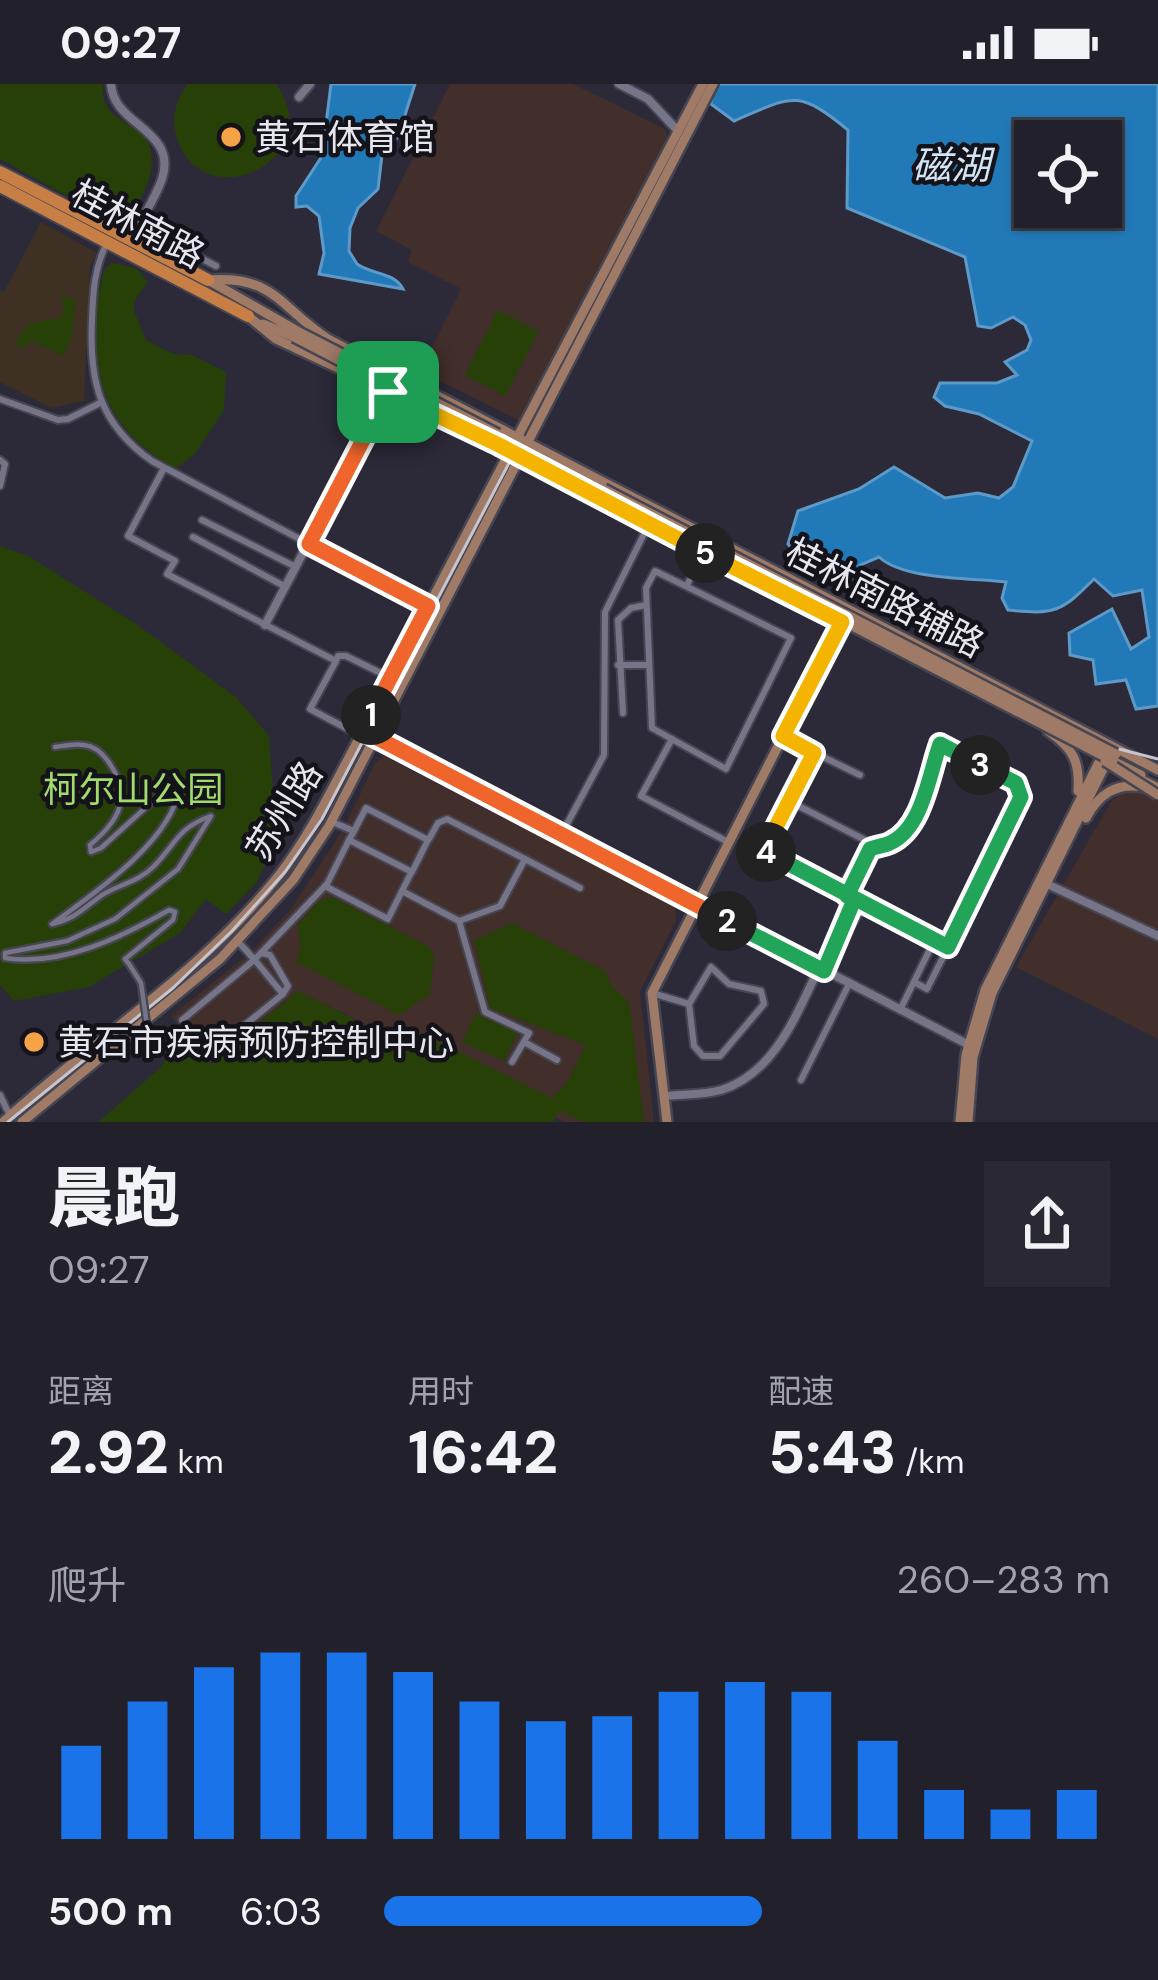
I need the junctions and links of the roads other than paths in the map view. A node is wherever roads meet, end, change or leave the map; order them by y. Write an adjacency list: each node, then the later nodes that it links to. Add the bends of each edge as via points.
1 (111, 84): 10 (street, via 118,106 153,133 164,157)
2 (310, 84): 6 (street)
3 (619, 84): 7 (street)
4 (703, 84): 7 (main road)
5 (713, 84): 7 (main road)
6 (299, 97)
7 (682, 134): 20 (main road, 苏州路); 21 (main road, 苏州路)
8 (0, 172): 11 (main road, 桂林南路)
9 (0, 186): 12 (main road, 桂林南路)
10 (138, 226): 11 (street); 13 (street)
11 (130, 239): 14 (main road, 桂林南路)
12 (108, 242): 15 (main road, 桂林南路); 19 (street, via 98,262 91,331)
13 (216, 266)
14 (208, 280): 16 (main road); 20 (main road, 桂林南路辅路, via 271,290 328,339)
15 (248, 316): 16 (main road); 17 (main road, 桂林南路辅路, via 276,339)
16 (296, 334): 55 (main road, bridge); 55 (main road, bridge)
17 (388, 392): 22 (main road, 桂林南路辅路); 30 (street)
18 (0, 398): 19 (street, via 58,420)
19 (100, 403): 25 (street, via 134,447)
20 (514, 438): 21 (main road, 桂林南路辅路); 22 (main road, 苏州路)
21 (526, 444): 23 (main road, 苏州路); 37 (main road, 桂林南路辅路)
22 (508, 449): 23 (main road, 桂林南路辅路); 36 (main road, 苏州路)
23 (520, 456): 28 (main road, 桂林南路辅路); 48 (main road, 苏州路)
24 (0, 460): 26 (street)
25 (164, 468): 30 (street); 39 (street, via 128,536 175,560 167,574)
26 (0, 486)
27 (202, 520): 32 (street)
28 (649, 524): 31 (main road, 桂林南路辅路); 60 (street, via 605,612 604,755)
29 (193, 537): 34 (street)
30 (309, 544): 32 (street); 36 (street)
31 (704, 552): 33 (street); 38 (main road, 桂林南路辅路)
32 (296, 566): 34 (street)
33 (687, 585): 35 (street, via 655,572); 49 (street, via 791,643 726,769)
34 (286, 587): 39 (street)
35 (646, 605): 41 (street); 42 (street, via 618,620)
36 (428, 606): 43 (main road, 苏州路)
37 (848, 610): 38 (main road); 50 (main road, 桂林南路辅路)
38 (842, 622): 45 (main road, 桂林南路辅路); 47 (main road)
39 (265, 625): 40 (street)
40 (335, 661): 43 (street, via 346,656); 46 (street, via 310,709)
41 (649, 664): 42 (street); 49 (street, via 652,728)
42 (618, 665): 44 (street)
43 (391, 678): 46 (main road, 苏州路)
44 (623, 713)
45 (1048, 731): 53 (main road, 桂林南路辅路); 57 (main road, via 1077,763)
46 (362, 733): 48 (street); 97 (main road, 苏州路, via 280,873 208,953)
47 (783, 736): 52 (street); 63 (main road)
48 (376, 737): 58 (main road, 苏州路); 60 (street)
49 (672, 740): 63 (street, via 640,796)
50 (1112, 746): 53 (main road); 55 (main road, 桂林南路辅路)
51 (55, 747): 91 (street, bridge, via 84,744 102,752 119,776 115,820 91,852 173,783 179,788 134,862 52,925 135,882 178,833 211,816 178,869 115,919 5,958 26,961 115,941 175,911 125,959 141,982 149,1039)
52 (814, 753): 54 (street); 56 (street)
53 (1103, 760): 55 (main road, 桂林南路辅路); 57 (main road); 67 (main road)
54 (860, 775)
55 (1158, 784): 67 (main road, via 1124,784 1099,798)
56 (789, 801): 62 (street); 71 (street, via 767,854)
57 (1066, 821): 90 (main road, via 985,990)
58 (332, 822): 59 (street); 77 (main road, 苏州路, via 293,880)
59 (352, 836): 61 (street, via 365,808); 66 (street); 68 (street)
60 (561, 836): 72 (street)
61 (428, 840): 65 (street, via 447,819); 66 (street)
62 (866, 841): 64 (street); 71 (street)
63 (728, 842): 72 (main road)
64 (878, 845): 71 (street); 79 (street, via 908,825 940,744 1016,783 1019,806)
65 (525, 859): 69 (street); 74 (street, via 500,907)
66 (412, 872): 70 (street)
67 (1048, 881): 75 (street); 90 (main road)
68 (325, 886): 70 (street, via 388,919); 80 (street)
69 (580, 888)
70 (402, 891): 74 (street)
71 (847, 896): 73 (street); 78 (street)
72 (696, 905): 82 (street); 85 (main road)
73 (864, 905): 76 (street); 78 (street)
74 (459, 920): 89 (street, via 485,1012 529,1033)
75 (1158, 936)
76 (934, 940): 79 (street); 83 (street)
77 (236, 941): 81 (street); 98 (main road, 苏州路)
78 (836, 947): 82 (street)
79 (948, 947): 83 (street, via 927,989)
80 (262, 953): 81 (street); 86 (street, via 288,986)
81 (253, 961): 86 (street); 86 (street, via 182,1020 209,1054)
82 (821, 970): 84 (street); 96 (street, via 762,1066 718,1091)
83 (914, 982): 88 (street)
84 (849, 984): 88 (street); 94 (street)
85 (652, 993): 87 (street); 96 (main road)
86 (283, 994)
87 (689, 1004): 87 (street, via 694,1046 703,1056 720,1056 764,1004 761,991 729,984 710,968)
88 (900, 1010): 90 (street)
89 (524, 1042): 92 (street); 93 (street)
90 (972, 1046): 100 (main road)
91 (176, 1057)
92 (554, 1058)
93 (512, 1062)
94 (800, 1080)
95 (0, 1095): 97 (street)
96 (664, 1096): 99 (main road)
97 (6, 1119)
98 (22, 1122)
99 (667, 1122)
100 (964, 1122)

